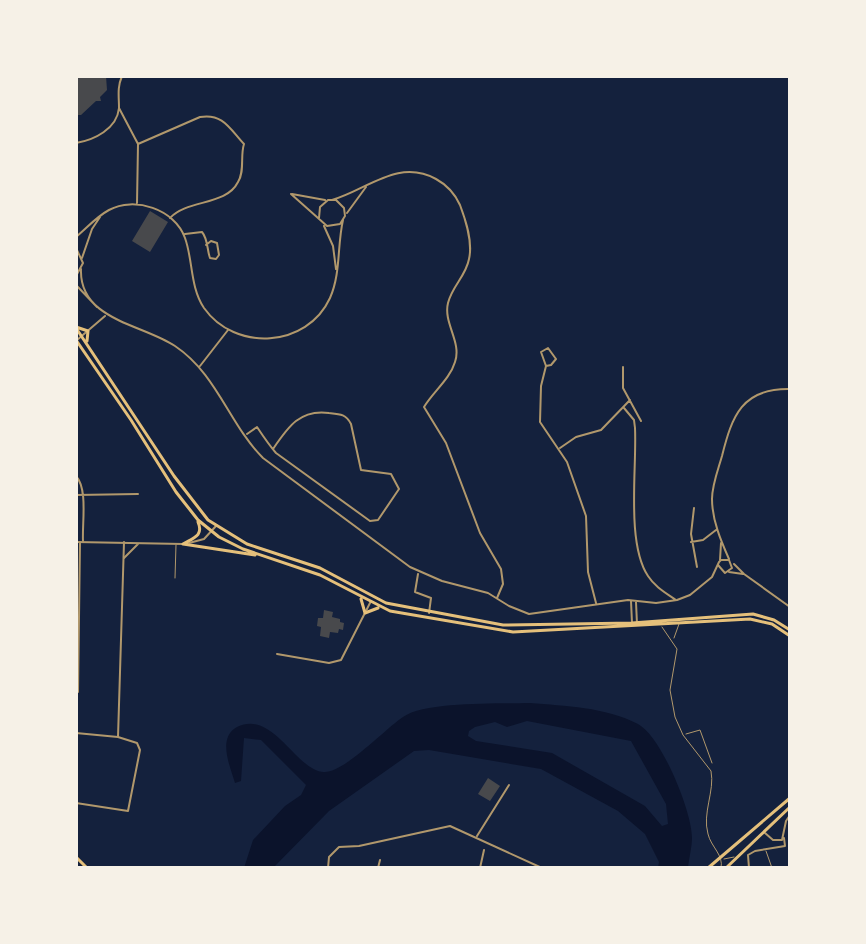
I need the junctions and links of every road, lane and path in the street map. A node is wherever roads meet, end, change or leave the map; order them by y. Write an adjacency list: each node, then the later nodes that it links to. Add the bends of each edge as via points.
1 (122, 76): 2 (street)
2 (119, 108): 3 (street, via 99,137); 4 (street)
3 (76, 143)
4 (138, 144): 7 (street); 9 (street, via 211,115 223,120 244,144 241,177 232,190)
5 (370, 183): 6 (street); 11 (street); 70 (street, via 393,173 429,176 452,192 462,211 469,260 449,298 447,314 455,362 424,407 446,443 480,533 501,569 503,584)
6 (330, 200): 10 (street, via 320,207); 10 (street, via 291,194); 11 (street, via 343,205)
7 (137, 204): 8 (street); 9 (street)
8 (104, 213): 14 (street); 17 (street)
9 (170, 218): 13 (street)
10 (319, 218): 12 (street)
11 (344, 218): 12 (street, via 336,226); 19 (street)
12 (323, 223): 19 (street, via 333,246)
13 (184, 234): 15 (street, via 202,232); 25 (street, via 201,302)
14 (76, 237)
15 (206, 245): 15 (street, via 210,258 216,259 217,243)
16 (76, 248): 17 (street)
17 (82, 258): 18 (street)
18 (81, 269): 20 (street); 22 (street, via 81,285)
19 (336, 275): 25 (street, via 324,308 302,329 271,338)
20 (76, 276)
21 (76, 285): 22 (street)
22 (101, 310): 23 (street)
23 (106, 315): 26 (street); 30 (street, via 175,346)
24 (76, 328): 26 (main road); 27 (main road)
25 (228, 330): 30 (street)
26 (88, 331): 27 (street); 29 (main road)
27 (83, 335): 28 (street); 29 (main road)
28 (76, 341): 47 (main road)
29 (87, 342): 48 (main road, via 174,476)
30 (199, 366): 37 (street)
31 (546, 366): 31 (street, via 541,355 545,348 556,359); 39 (street, via 540,422)
32 (623, 367): 34 (street, via 623,388)
33 (790, 389): 49 (street, via 758,394 733,418 713,490)
34 (630, 400): 35 (street); 36 (street)
35 (624, 408): 39 (street, via 601,430); 72 (street, via 635,428 635,518 641,558 649,577)
36 (641, 421)
37 (245, 435): 38 (street, via 257,427); 45 (street, via 263,458)
38 (273, 449): 44 (street); 44 (street, via 307,414 348,418 361,470 388,472 399,489 373,522)
39 (559, 449): 75 (street, via 586,516 588,572)
40 (76, 476): 43 (street)
41 (138, 494): 43 (street)
42 (76, 495): 43 (street)
43 (82, 497): 52 (street)
44 (336, 497): 45 (street)
45 (328, 508): 63 (street)
46 (694, 508): 54 (street)
47 (198, 520): 50 (main road); 57 (main road, via 199,535)
48 (216, 526): 50 (street); 69 (main road)
49 (718, 529): 51 (street); 54 (street)
50 (212, 532): 57 (street, via 196,543); 58 (main road)
51 (721, 541): 60 (street); 61 (street)
52 (80, 542): 53 (street); 87 (street)
53 (124, 542): 55 (street); 59 (street)
54 (691, 542): 62 (street)
55 (138, 543): 56 (street); 59 (street)
56 (176, 543): 57 (street); 67 (lane)
57 (183, 544): 58 (main road)
58 (267, 557): 68 (main road, via 320,575)
59 (124, 558): 90 (street)
60 (730, 561): 61 (street); 64 (street); 65 (street)
61 (719, 564): 64 (street); 66 (street)
62 (697, 567)
63 (419, 572): 70 (street); 79 (street, via 415,592 431,598)
64 (727, 573): 65 (street); 66 (street)
65 (744, 574): 76 (street)
66 (712, 577): 72 (street)
67 (175, 578)
68 (359, 596): 74 (main road); 78 (main road)
69 (373, 596): 74 (street); 79 (main road)
70 (497, 598): 75 (street, via 529,614)
71 (631, 600): 73 (street); 75 (street); 81 (street)
72 (677, 600): 73 (street)
73 (636, 601): 81 (street)
74 (370, 602): 77 (main road); 78 (street)
75 (596, 604)
76 (790, 607)
77 (382, 608): 78 (main road); 81 (main road, via 503,631)
78 (365, 613): 86 (street, via 341,660 329,663)
79 (429, 613): 81 (main road, via 514,626)
80 (679, 624): 82 (main road); 84 (main road, via 750,619 772,624); 85 (lane)
81 (635, 625): 82 (main road); 83 (main road, via 753,614)
82 (661, 625): 85 (lane)
83 (790, 630)
84 (790, 636)
85 (674, 641): 89 (lane, via 670,690)
86 (277, 654)
87 (78, 692)
88 (76, 733): 90 (street)
89 (683, 735): 91 (lane, via 700,730); 105 (lane, via 712,777 706,825)
90 (118, 737): 94 (street, via 139,745 128,811)
91 (712, 763)
92 (509, 785): 99 (street)
93 (790, 798): 97 (main road)
94 (76, 803)
95 (790, 807): 98 (main road)
96 (790, 815): 100 (street)
97 (759, 827): 98 (main road); 105 (main road)
98 (764, 832): 100 (street, via 776,841); 103 (main road)
99 (476, 837): 108 (street, via 450,826 347,846 331,854); 111 (street)
100 (784, 838): 101 (street, via 785,846)
101 (766, 849): 114 (street, via 748,855); 115 (lane)
102 (484, 850): 110 (street)
103 (740, 854): 105 (lane); 113 (main road)
104 (76, 857): 107 (main road)
105 (721, 858): 112 (main road); 113 (lane)
106 (380, 860): 109 (street)
107 (87, 868)
108 (328, 868)
109 (378, 868)
110 (480, 868)
111 (542, 868)
112 (708, 868)
113 (725, 868)
114 (749, 868)
115 (772, 868)

